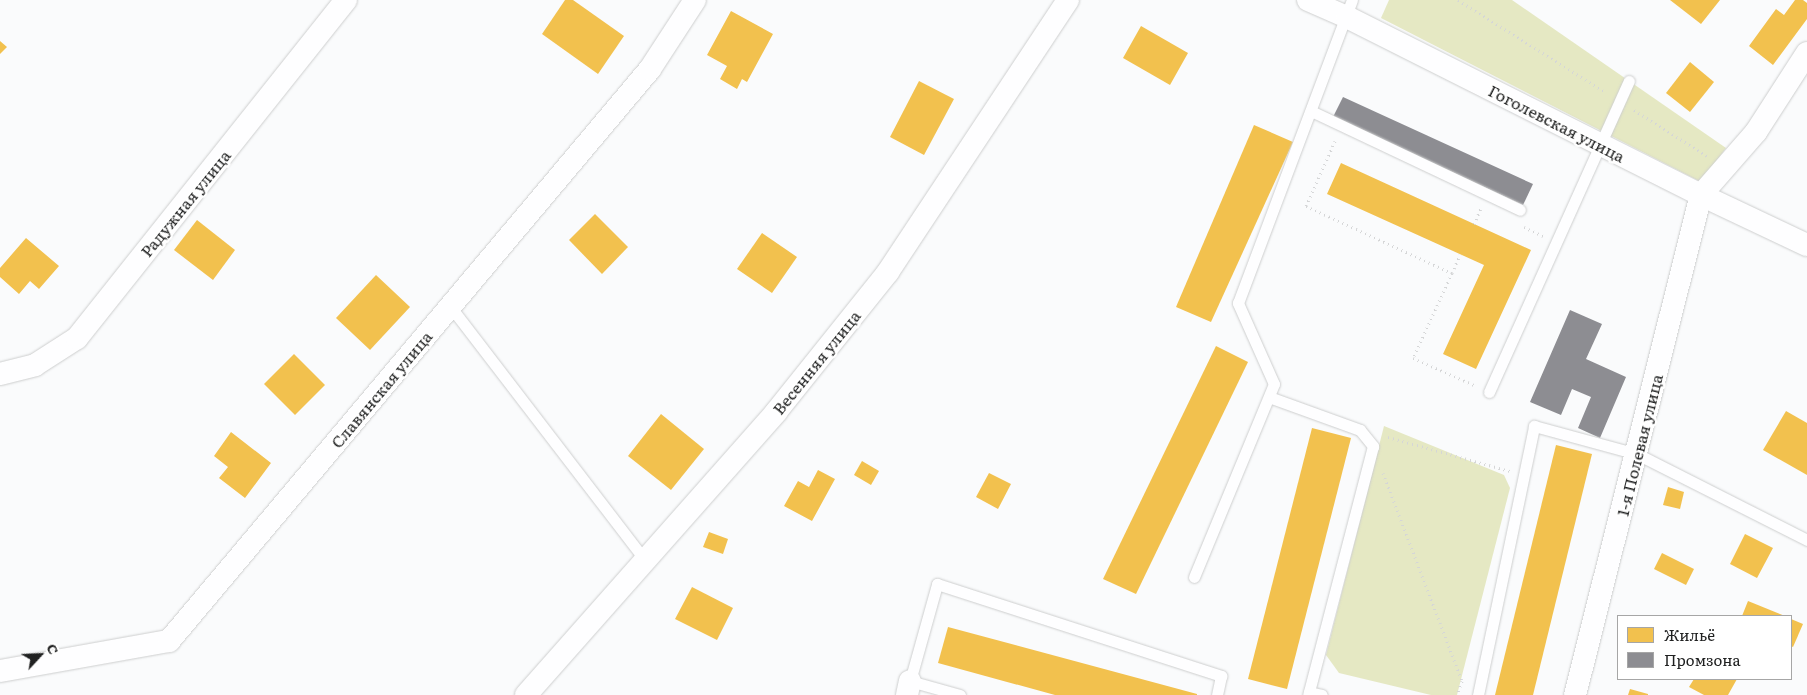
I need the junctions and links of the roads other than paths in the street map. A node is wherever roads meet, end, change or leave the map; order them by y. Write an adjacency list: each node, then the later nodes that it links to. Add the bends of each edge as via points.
1 (346, 0): 14 (street, Радужная улица, via 76,338 36,365)
2 (695, 0): 13 (street, Славянская улица, via 650,69)
3 (1068, 0): 19 (street, Весенняя улица, via 888,272 776,412)
4 (1308, 0): 5 (street, Гоголевская улица)
5 (1348, 6): 8 (lane); 9 (street, Гоголевская улица)
6 (1807, 53): 10 (street, via 1756,132)
7 (1629, 81): 9 (lane)
8 (1311, 111): 11 (lane); 16 (lane, via 1238,302 1274,384)
9 (1602, 145): 10 (street, Гоголевская улица); 15 (lane)
10 (1701, 195): 12 (street, Гоголевская улица); 17 (street, 1-я Полевая улица)
11 (1520, 210)
12 (1807, 245)
13 (450, 306): 19 (lane); 21 (street, Славянская улица, via 169,641)
14 (0, 374)
15 (1489, 392)
16 (1269, 397): 20 (lane); 23 (lane, via 1360,430 1373,446)
17 (1637, 454): 18 (lane); 28 (lane, via 1534,426); 29 (street, 1-я Полевая улица)
18 (1807, 540)
19 (646, 560): 24 (street, Весенняя улица)
20 (1194, 577)
21 (0, 671)
22 (909, 688): 25 (lane); 26 (lane, via 937,584 1222,676)
23 (1308, 693): 27 (lane)
24 (526, 695)
25 (960, 695)
26 (1217, 695)
27 (1322, 695)
28 (1478, 695)
29 (1575, 695)

